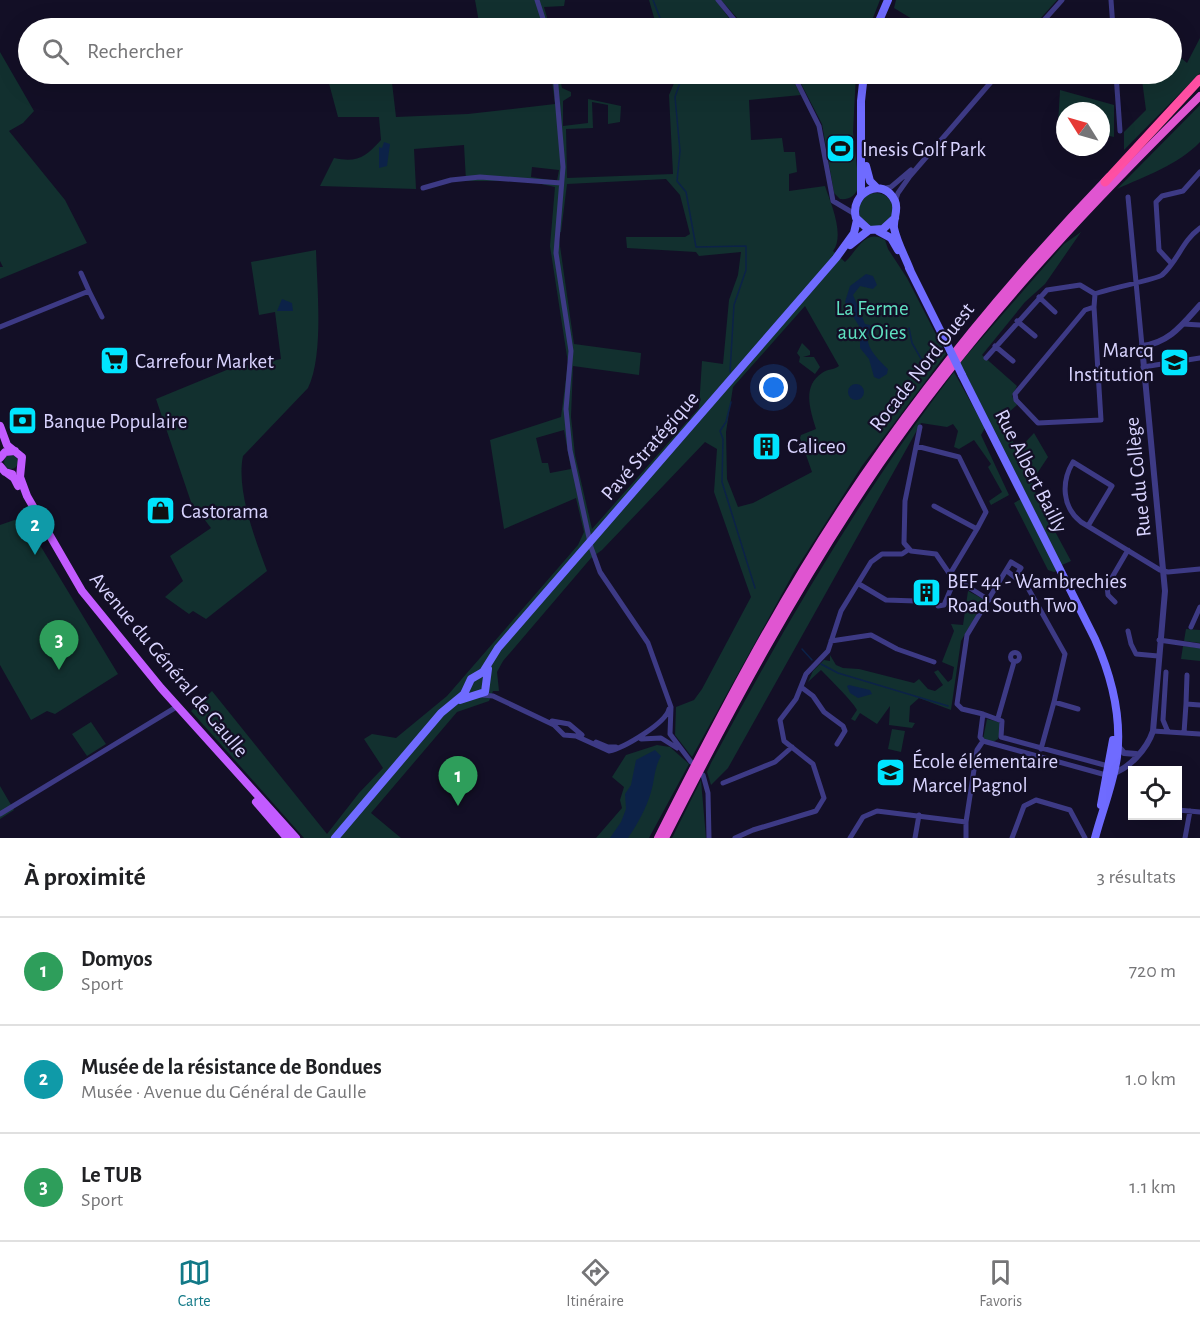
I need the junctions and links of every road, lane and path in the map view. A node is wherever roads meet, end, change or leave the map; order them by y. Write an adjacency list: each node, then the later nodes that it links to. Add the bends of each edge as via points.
1 (537, 0): 6 (street)
2 (718, 0): 7 (street)
3 (888, 0): 8 (main road)
4 (1062, 0): 9 (street)
5 (1111, 0): 10 (street)
6 (543, 18)
7 (733, 18)
8 (880, 18)
9 (1046, 18)
10 (1112, 18)
11 (1200, 79): 23 (highway)
12 (556, 84): 24 (street)
13 (798, 84): 29 (street, via 819,126)
14 (864, 84): 19 (main road)
15 (989, 84): 21 (street)
16 (1117, 84): 20 (street)
17 (1200, 85): 23 (highway, Rocade Nord Ouest)
18 (1200, 96): 149 (highway, Rocade Nord Ouest, via 1049,251 914,417 807,577)
19 (862, 131): 26 (main road, via 868,173); 28 (main road)
20 (1120, 131)
21 (929, 152): 26 (street, via 891,187); 30 (street, via 900,189)
22 (1200, 172): 36 (street, via 1187,189 1162,196 1156,202 1159,250)
23 (1105, 182): 148 (highway, Rocade Nord Ouest, via 994,304 878,454 783,603)
24 (561, 183): 25 (street, via 480,177); 69 (street, via 555,237 571,351 567,420)
25 (423, 188)
26 (879, 189): 28 (main road); 30 (main road)
27 (1128, 197): 39 (street, Rue du Collège)
28 (858, 198): 29 (street, via 843,204); 31 (main road)
29 (832, 199): 31 (street)
30 (896, 202): 32 (main road)
31 (856, 217): 34 (main road); 35 (main road, Pavé Stratégique, via 854,233)
32 (895, 218): 34 (main road, via 888,227); 37 (main road, Rue Albert Bailly, via 895,231)
33 (1200, 228): 36 (street, via 1184,242)
34 (874, 230): 35 (main road, Pavé Stratégique, via 860,235); 37 (main road, Rue Albert Bailly, via 892,240)
35 (837, 258): 69 (main road, Pavé Stratégique)
36 (1172, 263): 39 (street, via 1158,279)
37 (911, 272): 99 (main road, Rue Albert Bailly, bridge, via 1095,639)
38 (81, 273): 40 (street)
39 (1135, 282): 41 (street); 53 (street, Rue du Collège)
40 (89, 291): 46 (street); 50 (street)
41 (1095, 294): 42 (street, via 1080,285 1049,289); 44 (street)
42 (1039, 297): 45 (street); 47 (street)
43 (1200, 304): 48 (street)
44 (1094, 308): 44 (street, via 1085,310 1015,394 1038,423 1101,420)
45 (1055, 312)
46 (102, 316)
47 (1017, 321): 51 (street); 52 (street)
48 (1183, 324): 49 (street); 53 (street, via 1164,341)
49 (1200, 325)
50 (0, 327)
51 (1035, 336)
52 (996, 346): 54 (street); 56 (street)
53 (1142, 346): 57 (street, Rue du Collège)
54 (986, 358)
55 (1200, 358): 57 (street)
56 (1014, 361)
57 (1143, 367): 74 (street, Rue du Collège)
58 (0, 426): 62 (main road, via 7,445)
59 (920, 427): 61 (street)
60 (0, 440): 63 (main road)
61 (916, 446): 68 (street, via 959,458 987,512); 70 (street, via 903,512 903,540)
62 (15, 451): 63 (main road); 64 (main road, Avenue du Général de Gaulle, via 23,459)
63 (1, 457)
64 (20, 469): 65 (main road, via 14,473); 106 (main road, Avenue du Général de Gaulle, via 28,499 74,580)
65 (3, 471): 106 (main road, Avenue du Général de Gaulle, via 16,480 44,536 84,600)
66 (934, 506): 68 (street)
67 (1088, 526): 67 (street, via 1073,513 1066,497 1065,480 1072,462 1112,486); 71 (street)
68 (977, 529): 75 (street)
69 (591, 545): 90 (main road, Pavé Stratégique); 101 (street, via 604,582 648,643)
70 (908, 550): 75 (street, via 934,553); 78 (street, via 875,557)
71 (1128, 550): 74 (street); 81 (street, via 1107,586 1108,595)
72 (1200, 569): 74 (street)
73 (1006, 571): 76 (street); 76 (street, via 1011,562 1021,568); 79 (street)
74 (1164, 571): 87 (street, Rue du Collège)
75 (950, 574): 77 (street)
76 (1016, 576): 102 (street, via 1028,588 1065,654)
77 (955, 579): 79 (street); 82 (street, via 945,604)
78 (859, 584): 80 (street, via 886,600); 86 (street, via 841,610)
79 (989, 600): 108 (street, via 966,638 957,702 961,708)
80 (916, 601)
81 (1115, 602)
82 (938, 606)
83 (1200, 607): 84 (street)
84 (1191, 627)
85 (1128, 631): 89 (street, via 1136,654)
86 (831, 640): 92 (street, via 871,635 897,650); 98 (street, via 827,652 808,671)
87 (1159, 640): 88 (street); 89 (street, Rue du Collège)
88 (1200, 645)
89 (1158, 656): 115 (street, Rue du Collège)
90 (491, 659): 95 (main road, Pavé Stratégique); 96 (main road, Pavé Stratégique)
91 (1014, 662): 109 (street)
92 (934, 663)
93 (1166, 672): 116 (street, via 1163,720)
94 (1187, 675): 104 (street)
95 (477, 677): 96 (main road); 97 (main road, via 470,680)
96 (487, 684): 100 (main road); 110 (street, via 492,692)
97 (468, 687): 100 (main road, via 470,693); 103 (main road)
98 (801, 687): 124 (street, via 843,726); 128 (street, via 780,723 783,739)
99 (1112, 690): 126 (main road, Rue Albert Bailly); 134 (main road, Rue Albert Bailly)
100 (480, 695): 103 (main road); 114 (street, via 493,696)
101 (667, 697): 111 (street, via 668,713); 113 (street, via 672,714)
102 (1054, 702): 107 (street); 129 (street)
103 (451, 704): 139 (main road)
104 (1186, 704): 105 (street); 117 (street)
105 (1200, 705)
106 (176, 707): 141 (street); 145 (main road, Avenue du Général de Gaulle); 146 (main road, Avenue du Général de Gaulle)
107 (1078, 709)
108 (983, 714): 109 (street); 123 (street)
109 (998, 718): 120 (street, via 1004,724)
110 (564, 724): 112 (street); 114 (street)
111 (657, 724): 113 (street, via 666,723); 121 (street, via 653,732); 122 (street)
112 (572, 728): 119 (street); 125 (street, via 604,746)
113 (669, 730): 121 (street); 131 (street)
114 (561, 731): 119 (street)
115 (1153, 731): 116 (street); 130 (street, Rue du Collège)
116 (1168, 732): 117 (street)
117 (1184, 733): 118 (street)
118 (1200, 734)
119 (569, 735): 125 (street, via 607,751)
120 (1001, 737): 127 (street); 129 (street)
121 (659, 738): 122 (street); 131 (street)
122 (636, 740): 125 (street)
123 (983, 741): 127 (street); 143 (street, via 977,750)
124 (837, 744)
125 (623, 745)
126 (1117, 745): 130 (street, via 1124,753); 134 (main road, Rue Albert Bailly)
127 (999, 746): 132 (street)
128 (792, 747): 136 (street, via 775,762); 144 (street, via 813,764 823,803 816,812)
129 (1041, 748): 132 (street); 134 (street)
130 (1138, 752): 134 (street, Rue du Collège, via 1126,767)
131 (683, 753): 133 (street)
132 (1039, 756): 134 (street)
133 (691, 762)
134 (1111, 770): 158 (main road, Rue Albert Bailly)
135 (703, 775): 150 (street)
136 (723, 783)
137 (1182, 810): 138 (street)
138 (1190, 811): 140 (street); 159 (street)
139 (356, 812): 147 (main road); 147 (main road)
140 (1200, 812)
141 (0, 814)
142 (919, 815): 143 (street); 153 (street, via 874,811 863,817); 154 (street)
143 (966, 822): 155 (street)
144 (753, 830): 151 (street); 152 (street)
145 (287, 838)
146 (296, 838)
147 (335, 838)
148 (656, 838)
149 (665, 838)
150 (711, 838)
151 (735, 838)
152 (756, 838)
153 (850, 838)
154 (915, 838)
155 (966, 838)
156 (1012, 838): 157 (street, via 1024,806 1036,800 1068,808)
157 (1085, 838)
158 (1095, 838)
159 (1185, 838)

